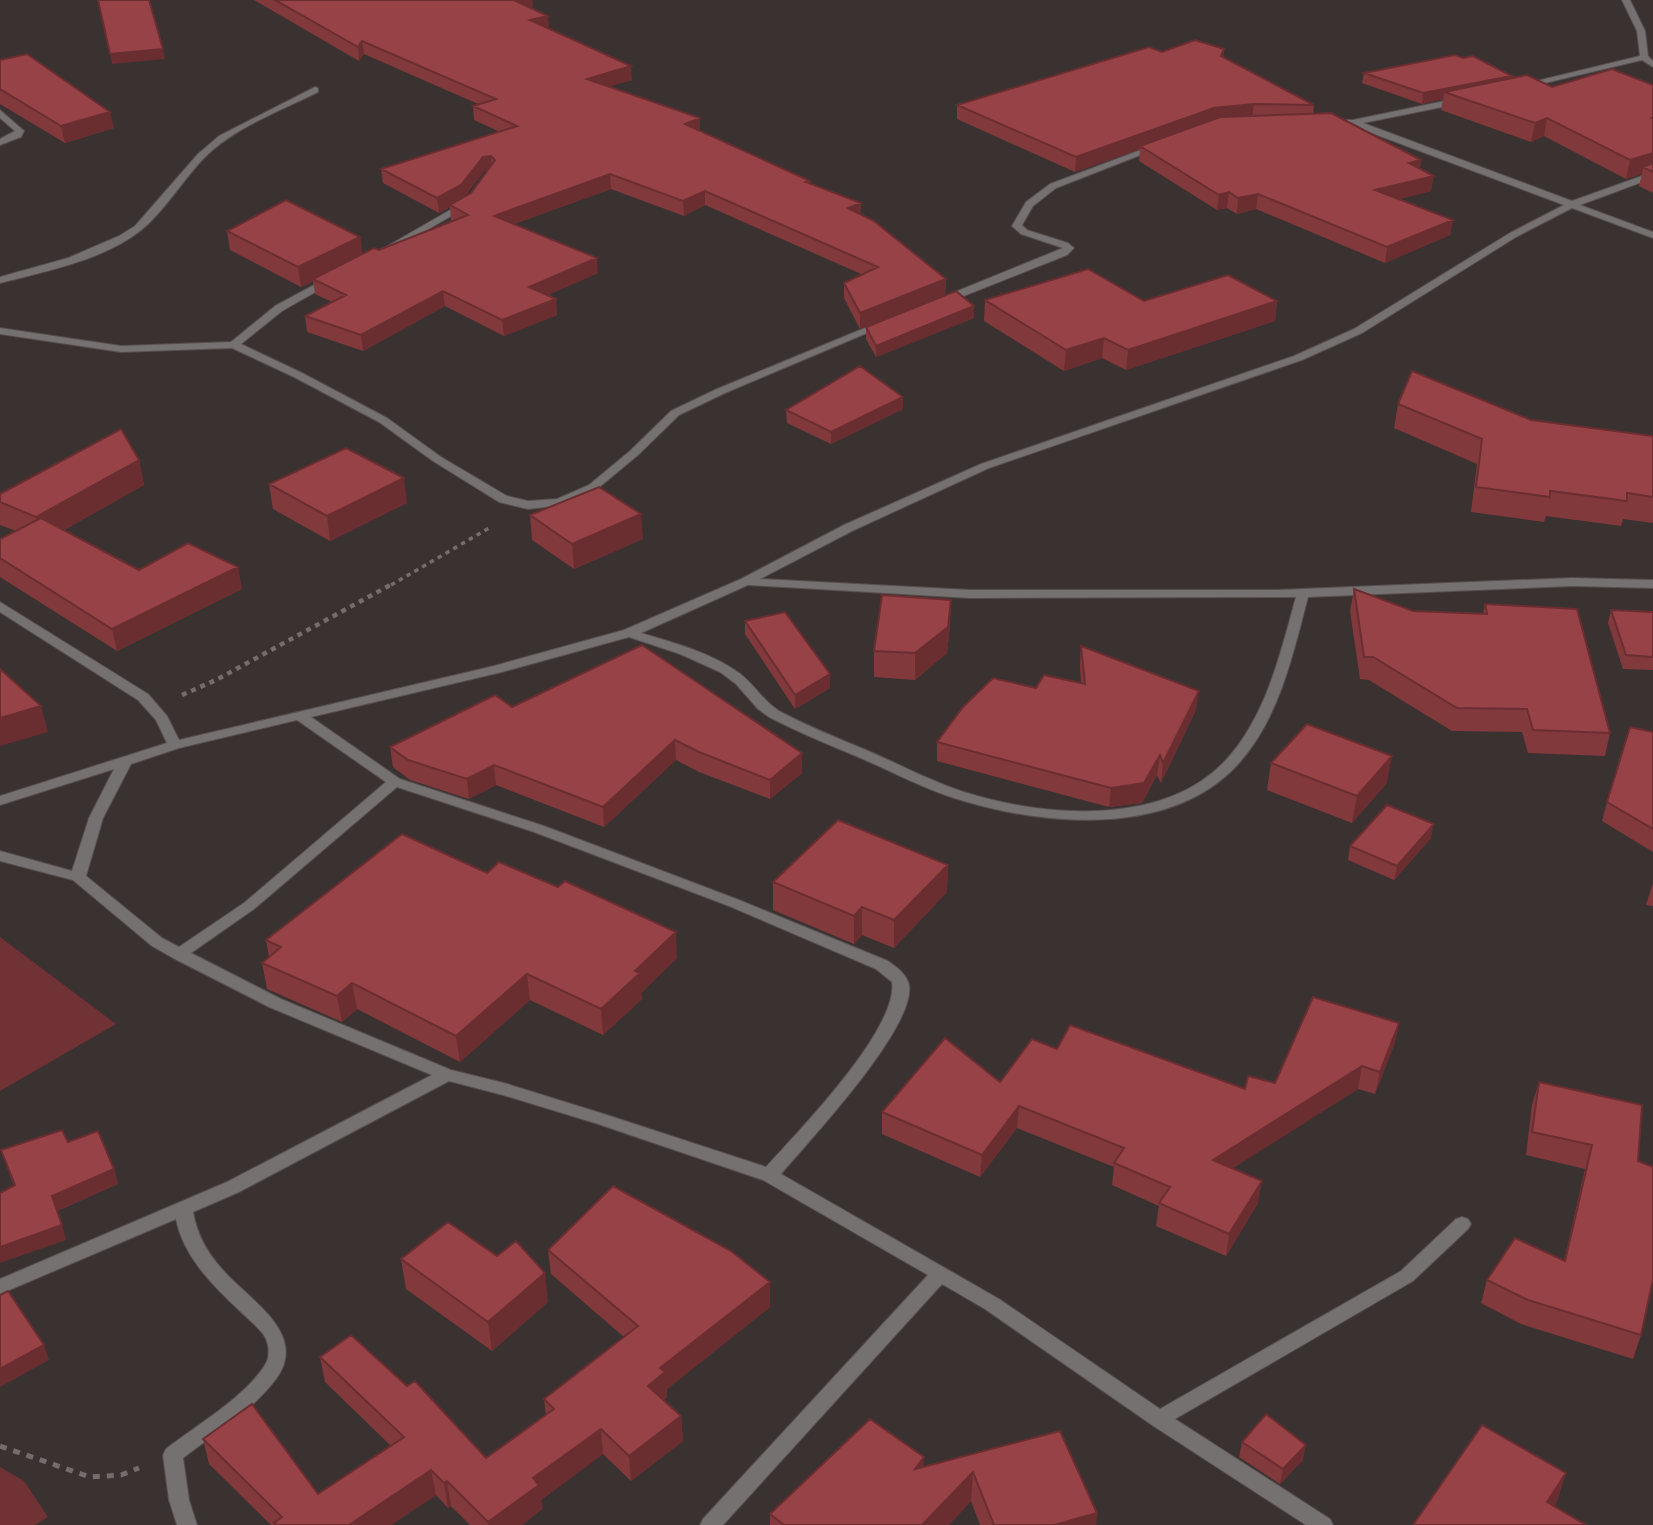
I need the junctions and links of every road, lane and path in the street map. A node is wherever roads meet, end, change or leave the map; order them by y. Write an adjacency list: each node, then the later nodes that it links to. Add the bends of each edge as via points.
1 (1626, 0): 3 (street)
2 (1653, 30): 3 (street)
3 (1640, 31): 4 (street)
4 (1644, 57): 5 (street); 7 (street)
5 (1653, 65)
6 (315, 90): 20 (street, via 222,138 127,237 83,256)
7 (1512, 90)
8 (1474, 99): 11 (street)
9 (0, 113): 12 (street, via 20,131)
10 (1325, 123): 11 (street)
11 (1353, 123): 16 (street)
12 (0, 142)
13 (1166, 144): 21 (street, via 1053,186 1029,204 1017,226 1065,245 1069,248 1064,253)
14 (1653, 175): 16 (street)
15 (474, 194): 18 (street, via 467,204)
16 (1573, 204): 17 (street); 26 (street, via 1513,235 1357,331 1298,358 985,466 859,523)
17 (1653, 235)
18 (372, 258)
19 (336, 277): 24 (street, via 289,300 255,323)
20 (0, 280)
21 (935, 304)
22 (887, 323): 25 (street, via 675,413 593,486 559,502)
23 (0, 331): 24 (street, via 121,349)
24 (234, 345): 25 (street, via 383,419 503,499)
25 (527, 505): 31 (path, via 448,554 216,680)
26 (746, 582): 28 (street, via 970,594); 30 (street)
27 (1653, 584): 28 (street, via 1572,582)
28 (1303, 593): 30 (street, via 1267,711 1244,747 1198,791 1132,814 1048,813 929,784 772,713 728,672 693,654)
29 (0, 606): 31 (street, via 143,696)
30 (629, 633): 32 (street)
31 (153, 708): 33 (street)
32 (300, 716): 33 (street); 35 (street)
33 (175, 745): 34 (street)
34 (124, 763): 36 (street); 38 (street, via 85,841)
35 (395, 782): 39 (street, via 250,906); 41 (street, via 539,829 734,902 894,973 901,982 902,997 866,1064)
36 (0, 801)
37 (0, 856): 38 (street)
38 (78, 877): 39 (street, via 157,942)
39 (179, 954): 40 (street, via 275,1003)
40 (447, 1075): 41 (street, via 589,1115); 42 (street, via 233,1187)
41 (769, 1175): 44 (street)
42 (183, 1208): 45 (street); 48 (street, via 185,1228 195,1250 270,1329 277,1344 277,1361 258,1386)
43 (1462, 1224): 46 (street, via 1407,1276)
44 (940, 1274): 46 (street, via 1044,1338); 50 (street)
45 (0, 1287)
46 (1159, 1419): 51 (street)
47 (0, 1446): 48 (path, via 90,1477 121,1475)
48 (173, 1455): 49 (street, via 178,1500)
49 (187, 1525)
50 (710, 1525)
51 (1323, 1525)

